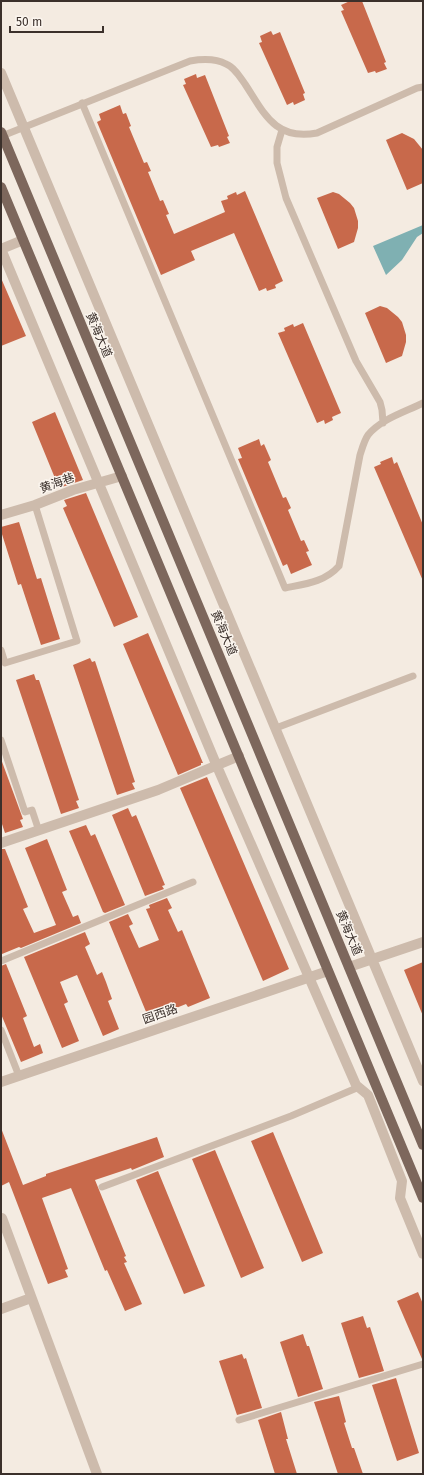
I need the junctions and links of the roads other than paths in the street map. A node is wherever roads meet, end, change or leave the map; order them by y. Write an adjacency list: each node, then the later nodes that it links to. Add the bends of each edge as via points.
1 (1, 73): 4 (street)
2 (423, 87): 5 (lane, via 317,133 297,134)
3 (82, 103): 4 (lane); 5 (lane, via 190,61 213,60 232,68 270,121); 11 (lane, via 286,588 313,583 327,577 339,566 360,456 368,435)
4 (24, 127): 6 (lane); 18 (street)
5 (282, 130): 11 (lane, via 277,147 277,163 286,198 356,361 380,402)
6 (2, 134): 28 (main road, 黄海大道)
7 (1, 187): 8 (main road)
8 (23, 240): 9 (street); 12 (main road)
9 (1, 249): 13 (street)
10 (423, 403): 11 (lane)
11 (383, 423)
12 (122, 476): 13 (street, 黄海巷); 20 (main road)
13 (98, 483): 14 (street, 黄海巷); 21 (street)
14 (35, 506): 15 (street, 黄海巷); 16 (lane, via 77,641 5,663)
15 (1, 516)
16 (1, 650)
17 (413, 676): 18 (lane)
18 (276, 728): 26 (street)
19 (1, 740): 22 (lane, via 25,812 32,810)
20 (239, 756): 21 (street); 29 (main road)
21 (216, 764): 22 (street, via 158,790); 30 (street)
22 (39, 831): 23 (street)
23 (1, 843)
24 (193, 882): 27 (lane)
25 (423, 942): 26 (street)
26 (372, 959): 28 (street); 33 (street)
27 (1, 961)
28 (349, 967): 36 (main road, 黄海大道)
29 (328, 971): 30 (street, 园西路); 38 (main road)
30 (309, 977): 32 (street, 园西路); 35 (street)
31 (1, 1030): 32 (lane)
32 (20, 1076): 34 (street, 园西路)
33 (423, 1081)
34 (1, 1082)
35 (359, 1087): 37 (lane, via 290,1116); 40 (street, via 368,1094 402,1181 400,1198)
36 (422, 1139)
37 (102, 1187)
38 (423, 1198)
39 (2, 1218): 41 (street)
40 (423, 1254)
41 (31, 1298): 42 (street); 45 (street)
42 (1, 1309)
43 (423, 1364): 44 (lane)
44 (239, 1420)
45 (97, 1474)

